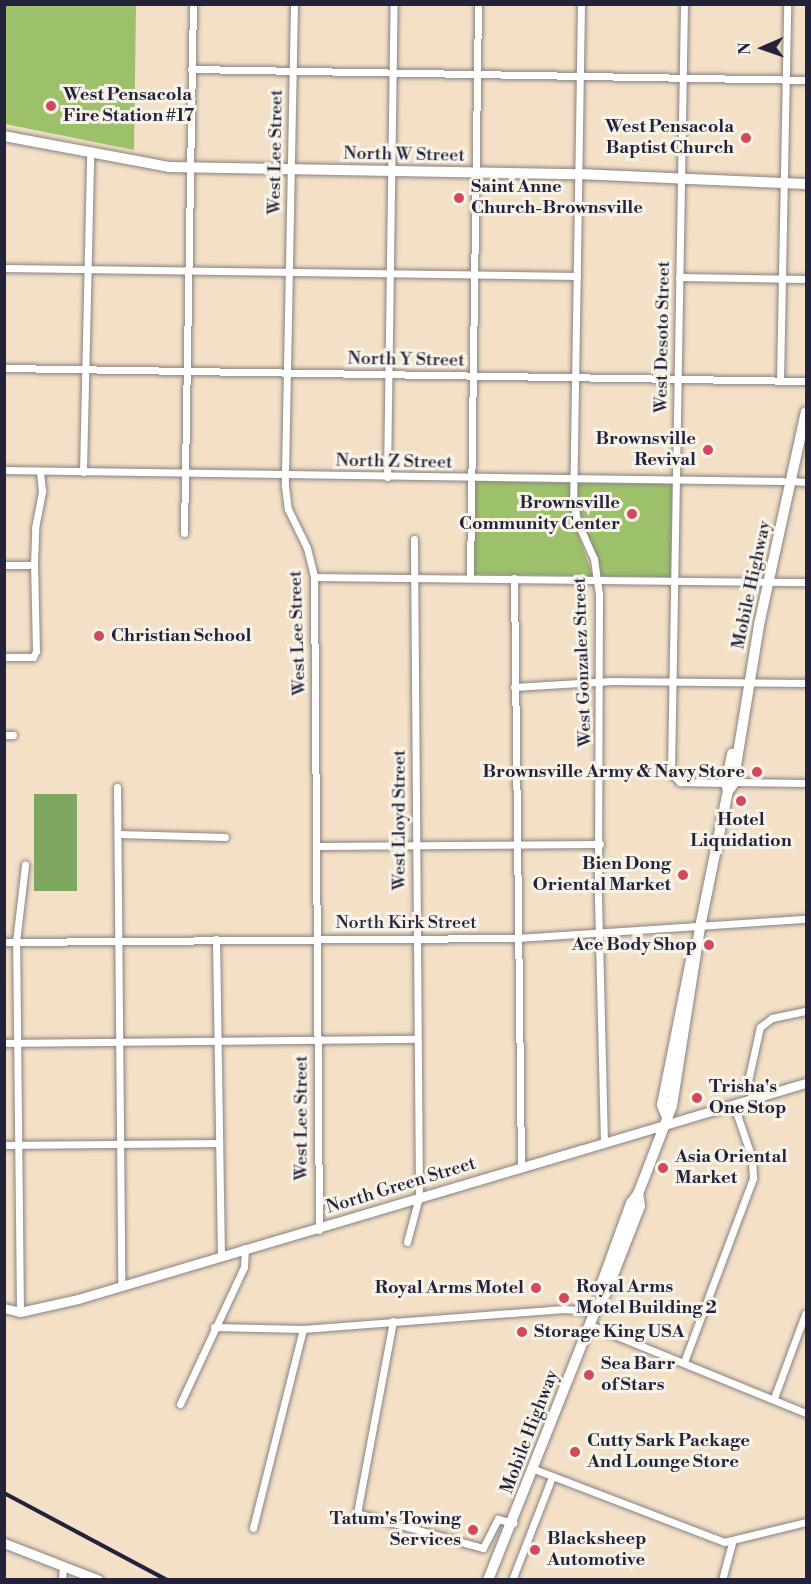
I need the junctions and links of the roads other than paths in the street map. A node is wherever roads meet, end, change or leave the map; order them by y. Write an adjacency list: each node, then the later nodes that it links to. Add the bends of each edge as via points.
1 (193, 4): 8 (street)
2 (294, 4): 9 (street, West Lee Street)
3 (394, 4): 10 (street)
4 (478, 4): 11 (street)
5 (581, 4): 12 (street, West Gonzalez Street)
6 (684, 4): 13 (street, West Desoto Street)
7 (787, 4): 14 (street)
8 (191, 69): 9 (street); 18 (street)
9 (293, 70): 10 (street); 19 (street, West Lee Street)
10 (393, 72): 11 (street); 20 (street)
11 (477, 74): 12 (street); 21 (street)
12 (579, 75): 13 (street); 22 (street, West Gonzalez Street)
13 (682, 77): 14 (street); 23 (street, West Desoto Street)
14 (785, 79): 15 (street); 24 (street)
15 (807, 80)
16 (4, 136): 17 (main road, North W Street)
17 (90, 153): 18 (main road, North W Street); 27 (street)
18 (190, 168): 19 (main road, North W Street); 28 (street)
19 (291, 170): 20 (main road, North W Street); 29 (street, West Lee Street)
20 (392, 171): 21 (main road, North W Street); 30 (street)
21 (475, 172): 22 (main road, North W Street); 31 (street)
22 (578, 174): 23 (main road, North W Street); 32 (street, West Gonzalez Street)
23 (681, 178): 24 (main road, North W Street); 33 (street, West Desoto Street)
24 (784, 183): 25 (main road, North W Street); 34 (street)
25 (807, 184)
26 (4, 268): 27 (street)
27 (87, 268): 28 (street); 37 (street)
28 (188, 270): 29 (street); 38 (street)
29 (289, 271): 30 (street); 39 (street, West Lee Street)
30 (390, 273): 31 (street); 40 (street)
31 (474, 274): 32 (street); 41 (street)
32 (577, 276): 42 (street, West Gonzalez Street)
33 (679, 277): 34 (street); 43 (street, West Desoto Street)
34 (782, 279): 35 (street); 44 (street)
35 (807, 279)
36 (4, 368): 37 (street, North Y Street)
37 (85, 369): 38 (street, North Y Street); 51 (street)
38 (186, 372): 39 (street, North Y Street); 52 (street)
39 (288, 374): 40 (street, North Y Street); 53 (street, West Lee Street)
40 (388, 375): 41 (street, North Y Street); 54 (street)
41 (472, 376): 42 (street, North Y Street); 55 (street)
42 (575, 378): 43 (street, North Y Street); 56 (street, West Gonzalez Street)
43 (677, 379): 44 (street, North Y Street); 57 (street, West Desoto Street)
44 (780, 381): 45 (street, North Y Street)
45 (807, 381)
46 (807, 412): 48 (main road, Mobile Highway)
47 (807, 442): 48 (main road, Mobile Highway)
48 (798, 461): 58 (main road, Mobile Highway)
49 (4, 470): 50 (street, North Z Street)
50 (40, 471): 51 (street, North Z Street); 63 (street, via 42,491)
51 (83, 472): 52 (street, North Z Street)
52 (186, 473): 53 (street, North Z Street); 60 (street)
53 (286, 475): 54 (street, North Z Street); 64 (street, West Lee Street, via 286,503 307,548)
54 (387, 477): 55 (street, North Z Street)
55 (471, 478): 56 (street, North Z Street); 66 (street)
56 (574, 480): 57 (street, North Z Street); 68 (street, West Gonzalez Street, via 575,514 594,559)
57 (676, 481): 58 (street, North Z Street); 69 (street, West Desoto Street)
58 (788, 481): 59 (street, North Z Street); 70 (main road, Mobile Highway)
59 (807, 482)
60 (183, 533)
61 (414, 539): 65 (street, West Lloyd Street)
62 (4, 565): 63 (street)
63 (34, 565): 72 (street, via 34,656)
64 (314, 577): 65 (street); 87 (street, West Lee Street)
65 (414, 577): 66 (street); 88 (street, West Lloyd Street)
66 (470, 577): 67 (street)
67 (514, 578): 68 (street); 77 (street)
68 (597, 579): 69 (street); 76 (street, West Gonzalez Street)
69 (674, 580): 70 (street); 73 (street, West Desoto Street)
70 (769, 582): 71 (street); 74 (main road, Mobile Highway)
71 (807, 582)
72 (4, 657)
73 (673, 680): 74 (street); 76 (street); 81 (street, West Desoto Street, via 673,778)
74 (749, 681): 75 (street); 81 (main road, Mobile Highway)
75 (807, 683)
76 (601, 684): 77 (street); 85 (street, West Gonzalez Street)
77 (514, 687): 86 (street)
78 (4, 735): 79 (street)
79 (13, 735)
80 (807, 783): 81 (street)
81 (729, 785): 91 (main road, Mobile Highway)
82 (117, 787): 83 (street)
83 (119, 834): 84 (street); 97 (street)
84 (225, 837)
85 (600, 844): 86 (street); 92 (street, West Gonzalez Street)
86 (515, 845): 88 (street); 95 (street)
87 (316, 846): 88 (street); 93 (street, West Lee Street)
88 (415, 846): 94 (street, West Lloyd Street)
89 (25, 865): 99 (street)
90 (807, 919): 91 (street, North Kirk Street)
91 (700, 931): 92 (street, North Kirk Street); 110 (main road, Mobile Highway, via 662,1105 666,1115)
92 (599, 935): 95 (street, North Kirk Street); 112 (street, West Gonzalez Street)
93 (316, 937): 94 (street, North Kirk Street); 96 (street, North Kirk Street); 102 (street, West Lee Street)
94 (416, 938): 95 (street, North Kirk Street); 101 (street, West Lloyd Street)
95 (517, 938): 116 (street)
96 (216, 939): 97 (street, North Kirk Street); 104 (street)
97 (117, 941): 99 (street, North Kirk Street); 103 (street)
98 (4, 942): 99 (street, North Kirk Street)
99 (16, 942): 106 (street)
100 (807, 1011): 108 (street, via 772,1018 760,1027 748,1081)
101 (417, 1039): 102 (street); 117 (street, West Lloyd Street)
102 (317, 1040): 104 (street); 118 (street, West Lee Street)
103 (117, 1041): 104 (street); 106 (street); 115 (street)
104 (218, 1041): 111 (street)
105 (4, 1043): 106 (street)
106 (17, 1043): 114 (street)
107 (807, 1083): 108 (street, North Green Street)
108 (753, 1099): 109 (street, North Green Street)
109 (734, 1106): 110 (street, North Green Street); 131 (street, via 752,1158 753,1178)
110 (662, 1126): 112 (street, North Green Street); 124 (main road, Mobile Highway, via 605,1272)
111 (219, 1143): 115 (street); 121 (street)
112 (604, 1143): 116 (street, North Green Street)
113 (4, 1144): 114 (street)
114 (18, 1144): 115 (street); 125 (street)
115 (118, 1144): 122 (street)
116 (520, 1166): 117 (street, North Green Street)
117 (419, 1197): 118 (street, North Green Street); 119 (street, West Lloyd Street)
118 (319, 1230): 120 (street, North Green Street)
119 (407, 1242)
120 (245, 1248): 121 (street, North Green Street); 129 (street, via 244,1267)
121 (221, 1254): 122 (street, North Green Street)
122 (121, 1285): 125 (street, North Green Street)
123 (4, 1308): 125 (street, North Green Street)
124 (595, 1311): 127 (street); 128 (main road, Mobile Highway)
125 (20, 1312)
126 (805, 1314): 132 (street)
127 (393, 1321): 130 (street); 138 (street, via 357,1512 483,1548 498,1518)
128 (590, 1324): 131 (street); 135 (main road, Mobile Highway)
129 (214, 1327): 130 (street); 133 (street)
130 (303, 1329): 139 (street)
131 (684, 1362): 132 (street)
132 (774, 1398): 134 (street)
133 (180, 1404)
134 (807, 1413)
135 (534, 1469): 136 (street); 138 (main road, Mobile Highway)
136 (552, 1478): 140 (street, via 713,1540); 146 (street, Mobile Highway)
137 (807, 1522): 140 (street)
138 (513, 1523): 145 (main road, Mobile Highway)
139 (254, 1528)
140 (732, 1542): 147 (street)
141 (4, 1543): 142 (street)
142 (63, 1566): 143 (street); 144 (street)
143 (97, 1579)
144 (62, 1580)
145 (488, 1580)
146 (512, 1580)
147 (722, 1580)

